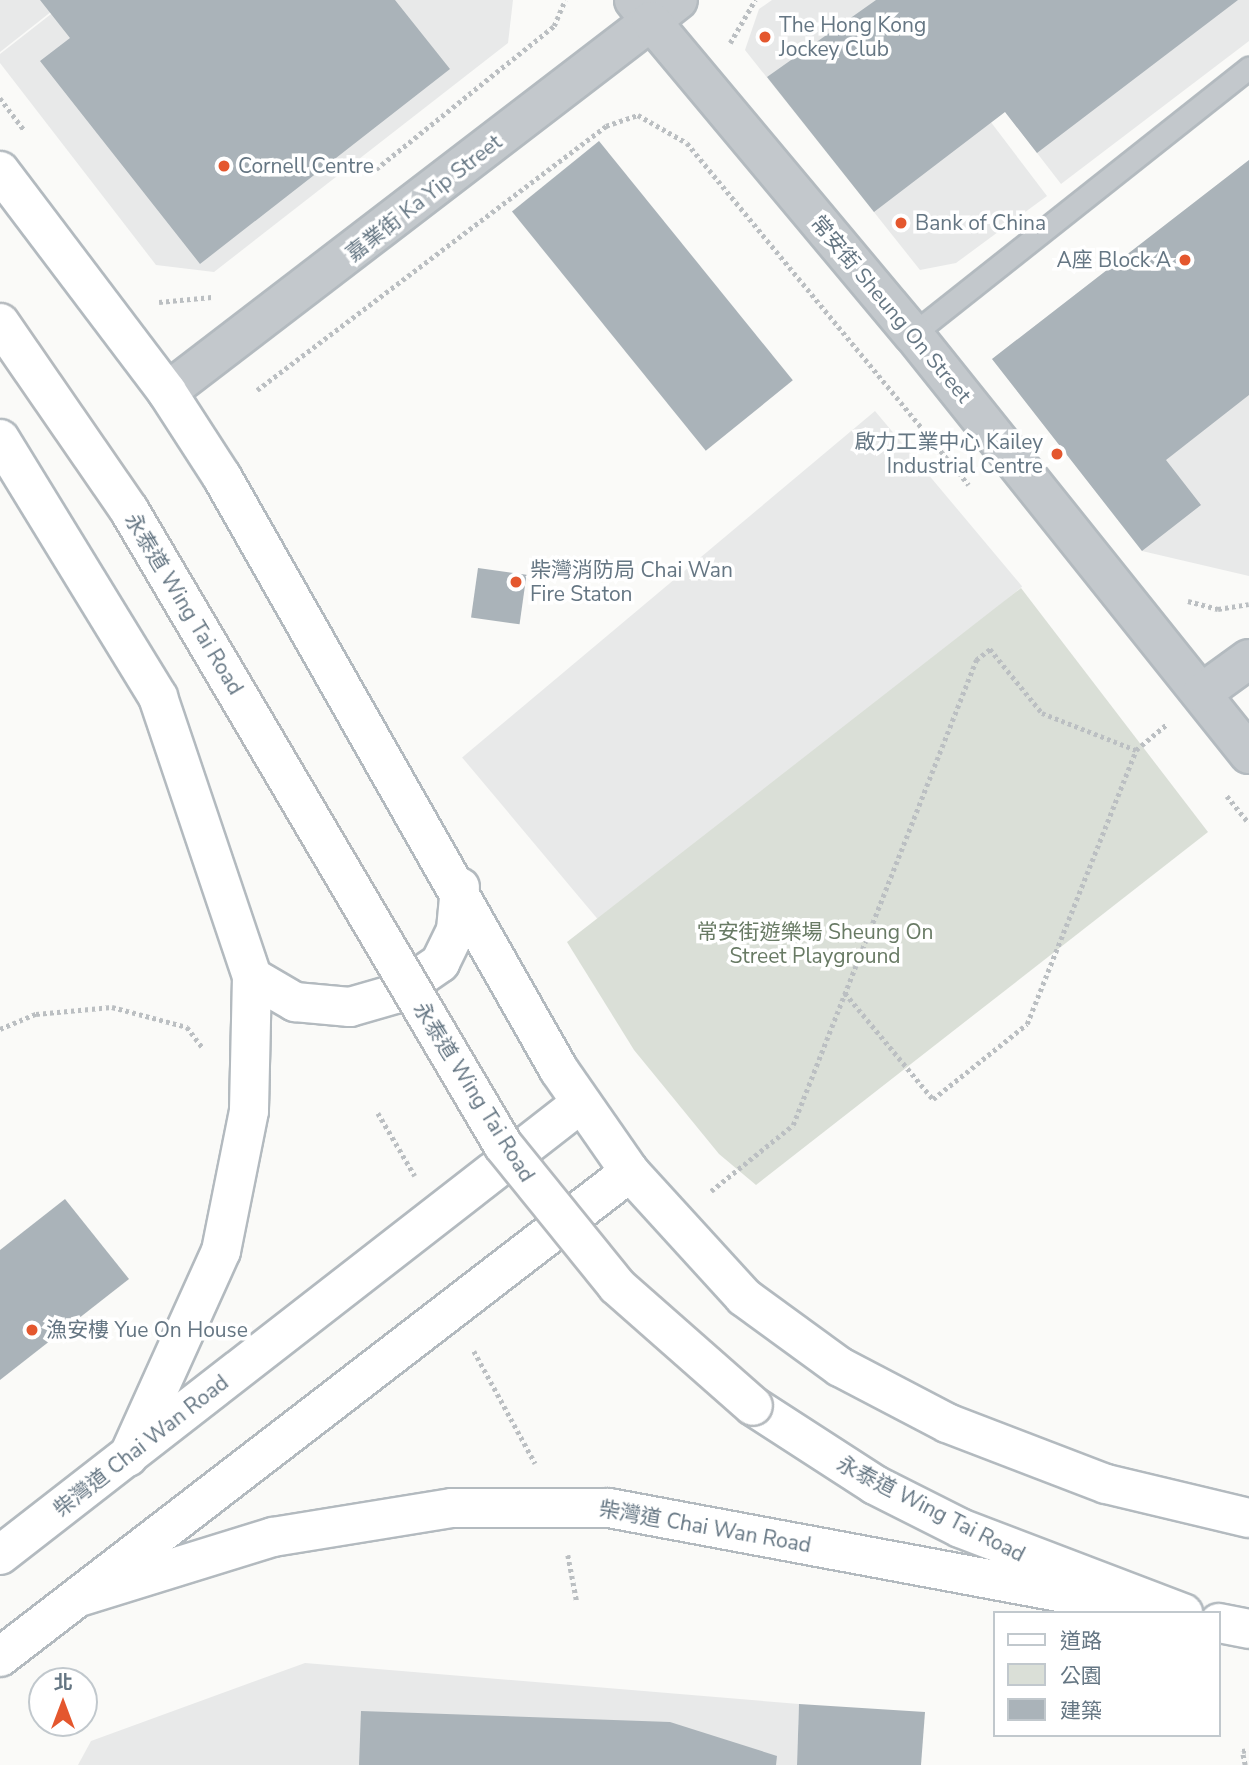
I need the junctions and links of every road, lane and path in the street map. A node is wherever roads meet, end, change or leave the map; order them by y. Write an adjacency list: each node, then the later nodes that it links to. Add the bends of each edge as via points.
1 (565, 0): 7 (path, via 545,34)
2 (751, 1): 4 (path, via 734,27)
3 (654, 7): 11 (street, 常安街 Sheung On Street); 13 (street, 嘉業街 Ka Yip Street)
4 (733, 52)
5 (1249, 68): 11 (lane)
6 (0, 171): 13 (main road)
7 (365, 177)
8 (226, 288): 9 (path, via 187,303)
9 (153, 301)
10 (0, 323): 38 (main road, 永泰道 Wing Tai Road, bridge, via 129,510 511,1156 617,1286 753,1406 875,1485 960,1528)
11 (913, 334): 17 (street, 常安街 Sheung On Street)
12 (257, 390): 15 (path, via 606,126 638,115 687,143)
13 (167, 392): 25 (main road)
14 (0, 439): 26 (main road, via 158,697)
15 (980, 498)
16 (1249, 659): 17 (street)
17 (1202, 693): 22 (street, 常安街 Sheung On Street)
18 (1158, 713): 19 (path)
19 (1167, 724): 20 (path); 21 (path)
20 (1175, 734)
21 (1136, 750): 27 (path, via 1027,1024 933,1100); 27 (path, via 1042,713 990,649 983,654)
22 (1249, 754)
23 (1224, 793): 24 (path)
24 (1249, 823)
25 (460, 887): 26 (main road, via 456,930 440,963 395,995 350,1007 295,1002); 30 (main road)
26 (252, 977): 33 (main road, via 249,1111 221,1251)
27 (845, 993): 32 (path, via 793,1125)
28 (0, 1029): 29 (path, via 36,1014 112,1007 187,1027)
29 (209, 1056)
30 (580, 1104): 31 (main road); 33 (main road, 柴灣道 Chai Wan Road)
31 (630, 1172): 34 (main road, via 744,1297 841,1367 947,1423 1106,1484); 36 (main road, 柴灣道 Chai Wan Road)
32 (710, 1192)
33 (128, 1457): 35 (main road, 柴灣道 Chai Wan Road)
34 (1249, 1518)
35 (0, 1555)
36 (78, 1597): 37 (main road, 柴灣道 Chai Wan Road, via 273,1536 452,1507 609,1507); 41 (main road, 柴灣道 Chai Wan Road)
37 (1158, 1611)
38 (1178, 1611)
39 (1221, 1623): 40 (main road)
40 (1249, 1629)
41 (0, 1657)
42 (1249, 1750): 43 (path, via 1242,1751)
43 (1245, 1765)

